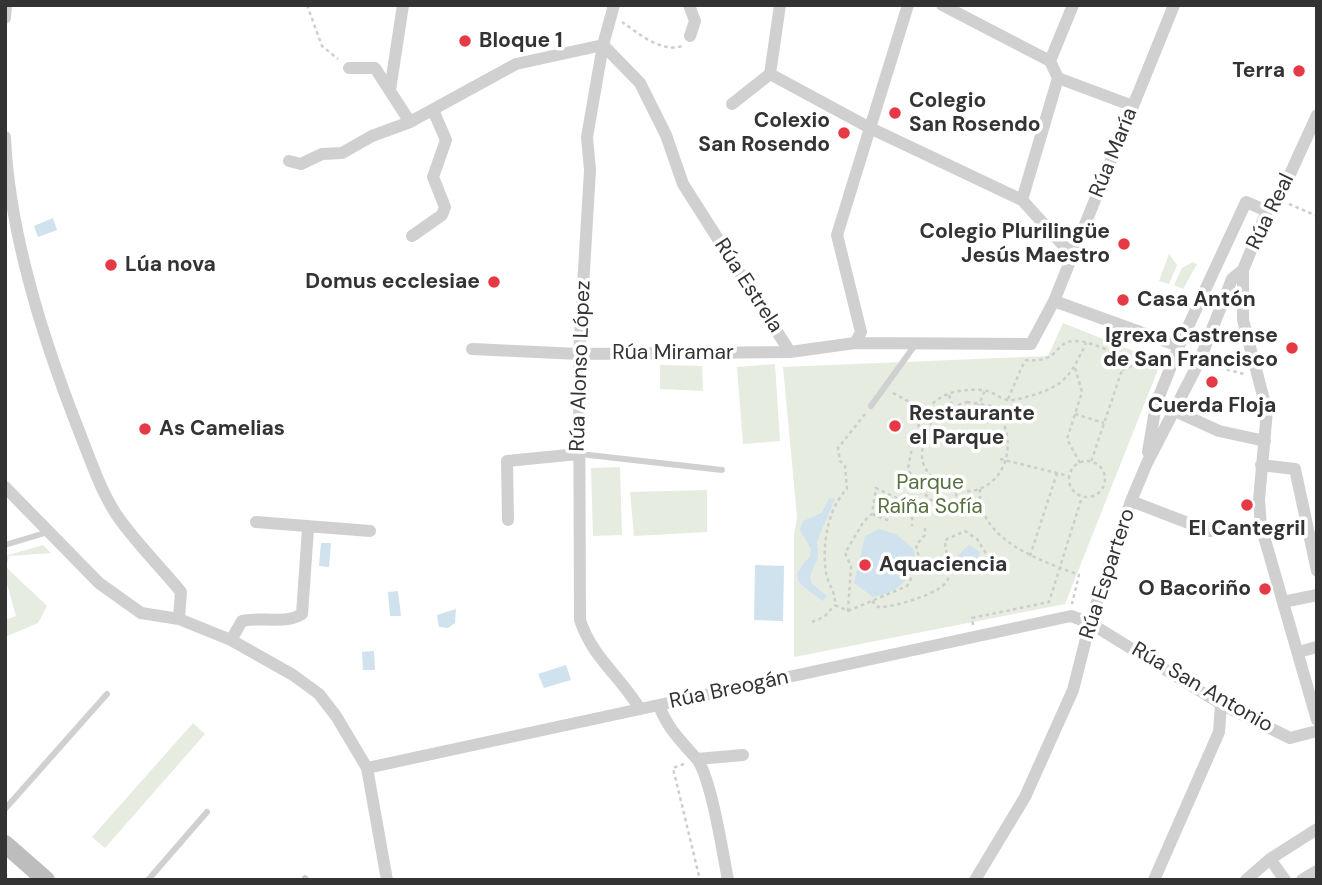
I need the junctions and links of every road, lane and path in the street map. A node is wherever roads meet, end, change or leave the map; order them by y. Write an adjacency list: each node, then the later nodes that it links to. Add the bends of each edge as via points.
1 (6, 5): 11 (street)
2 (307, 5): 15 (path, via 322,46)
3 (402, 5): 18 (street)
4 (689, 5): 12 (street, via 695,21)
5 (780, 5): 16 (street)
6 (908, 5): 24 (street)
7 (942, 5): 14 (street)
8 (1073, 5): 14 (street)
9 (1174, 5): 20 (street, Rúa María)
10 (612, 10): 12 (path, via 639,33 668,48 687,44); 13 (street, Rúa Alonso López)
11 (5, 18)
12 (690, 36)
13 (603, 45): 21 (street, via 516,64); 43 (street, Rúa Estrela, via 640,83 666,135 683,184); 44 (street, Rúa Alonso López, via 587,137 590,170)
14 (1050, 61): 17 (street)
15 (349, 68): 18 (street, via 375,68)
16 (770, 74): 19 (street); 24 (street)
17 (1058, 78): 20 (street); 28 (street)
18 (390, 90): 23 (street)
19 (732, 104)
20 (1133, 106): 33 (street, Rúa María)
21 (433, 110): 23 (street); 32 (street, via 446,140 433,177 445,207 442,215)
22 (1317, 115): 30 (street, Rúa Real, via 1286,183)
23 (410, 121): 26 (street, via 342,153 323,154 301,164)
24 (870, 128): 28 (street); 37 (street, via 837,235 861,332)
25 (5, 137): 27 (street)
26 (289, 161)
27 (6, 168): 107 (street, via 27,268 62,389 116,514 181,592)
28 (1022, 200): 33 (street)
29 (1289, 204): 31 (path)
30 (1267, 211): 34 (street, Rúa Real); 41 (street, via 1246,202)
31 (1317, 216)
32 (412, 236)
33 (1072, 255): 35 (street, Rúa María)
34 (1243, 270): 47 (street, Rúa Espartero, via 1232,279); 50 (street, via 1243,320)
35 (1054, 301): 36 (street); 40 (street)
36 (1133, 329): 41 (street); 45 (path)
37 (855, 343): 39 (street, Rúa Estrela); 43 (street, Rúa Estrela)
38 (1086, 343): 46 (path, via 1073,341 1059,347 1043,362); 48 (path); 49 (path, via 1119,355)
39 (916, 344): 40 (street, Rúa Estrela); 51 (lane)
40 (1031, 344): 46 (path)
41 (1179, 346): 52 (street)
42 (472, 349): 44 (street, Rúa Miramar)
43 (790, 352): 44 (street, Rúa Miramar)
44 (579, 354): 69 (street, Rúa Alonso López)
45 (1148, 359): 49 (path); 52 (path)
46 (1025, 360): 55 (path)
47 (1199, 362): 50 (path); 60 (street, Rúa Espartero)
48 (1075, 368): 55 (path, via 1054,388); 62 (path, via 1082,392)
49 (1122, 370): 65 (path)
50 (1258, 378): 68 (street, via 1267,411)
51 (888, 384): 57 (lane); 59 (path, via 894,394)
52 (1163, 388): 73 (street, via 1156,404)
53 (985, 390): 54 (path); 55 (path); 56 (path)
54 (949, 395): 58 (path); 59 (path)
55 (1008, 400)
56 (980, 402): 58 (path); 61 (path); 70 (path, via 992,406 1006,423 1009,440)
57 (871, 405): 105 (path, via 838,448 847,489 829,521 825,553 826,577)
58 (953, 407): 64 (path)
59 (924, 410): 63 (path)
60 (1175, 411): 68 (street, via 1219,431); 73 (street, Rúa Espartero)
61 (975, 414)
62 (1075, 414): 65 (path); 72 (path, via 1067,439)
63 (922, 416): 64 (path); 85 (path, via 908,469 928,497)
64 (931, 422): 66 (path)
65 (1104, 424): 71 (path)
66 (926, 437): 67 (path); 81 (path, via 922,456 928,473)
67 (936, 439)
68 (1265, 440): 74 (street)
69 (578, 454): 75 (lane); 87 (street, via 507,461); 117 (street, Rúa Alonso López, via 580,620 587,643 627,687)
70 (1003, 459): 76 (path); 80 (path, via 991,481)
71 (1091, 461): 72 (path); 82 (path, via 1102,469 1105,480 1098,493)
72 (1080, 463): 77 (path)
73 (1147, 463): 83 (street, Rúa Espartero)
74 (1261, 466): 91 (street); 100 (street, via 1295,469)
75 (722, 470)
76 (1057, 473): 77 (path); 97 (path)
77 (1069, 476): 82 (path, via 1073,491)
78 (959, 484): 81 (path)
79 (5, 488): 95 (street)
80 (980, 489): 81 (path); 84 (path)
81 (957, 491): 85 (path)
82 (1082, 496): 99 (path)
83 (1131, 501): 91 (street, via 1209,531); 109 (street, Rúa Espartero)
84 (979, 503): 85 (path); 97 (path, via 995,528)
85 (951, 510)
86 (872, 514): 88 (path); 90 (path, via 876,488 909,506 914,514); 106 (path, via 845,553 851,566)
87 (508, 520)
88 (890, 521)
89 (256, 522): 93 (street)
90 (912, 526)
91 (1261, 526): 104 (street)
92 (925, 528): 103 (path, via 916,545 920,562 907,586)
93 (308, 529): 94 (street); 111 (street, via 302,614 293,620 242,621)
94 (370, 531)
95 (48, 532): 96 (lane); 107 (street, via 99,583 141,613)
96 (5, 545)
97 (1030, 556): 99 (path)
98 (988, 557): 103 (path, via 977,539 965,531 945,540 948,580 942,589 889,608)
99 (1059, 567): 102 (path, via 1079,575); 110 (path, via 1049,602 972,618)
100 (1317, 571)
101 (1317, 595): 104 (street)
102 (1072, 596)
103 (872, 601): 106 (path)
104 (1283, 602): 113 (street)
105 (835, 605): 106 (path); 108 (path)
106 (848, 611)
107 (179, 619): 111 (street)
108 (812, 622)
109 (1090, 623): 110 (street, Rúa Breogán, via 1071,616); 115 (street, Rúa San Antonio); 134 (street, Rúa Espartero, via 1068,702 1025,797)
110 (976, 637): 116 (street, Rúa Breogán)
111 (231, 640): 122 (street, via 320,694)
112 (1317, 647): 113 (street)
113 (1298, 652): 118 (street)
114 (107, 694): 123 (lane)
115 (1221, 704): 119 (street, Rúa San Antonio, via 1290,738); 135 (street, via 1219,732)
116 (659, 705): 117 (street, Rúa Breogán); 121 (street, via 674,735)
117 (640, 709): 122 (street, Rúa Breogán)
118 (1316, 715)
119 (1317, 731)
120 (743, 755): 121 (street)
121 (697, 759): 132 (path, via 673,768); 133 (street, via 709,790)
122 (367, 768): 131 (street)
123 (5, 809)
124 (207, 812): 130 (lane)
125 (1317, 829): 127 (street)
126 (5, 844): 129 (main road)
127 (1270, 859): 136 (street); 137 (street)
128 (1317, 871): 138 (street)
129 (46, 880)
130 (148, 880)
131 (387, 880)
132 (700, 880)
133 (728, 880)
134 (975, 880)
135 (1154, 880)
136 (1246, 880)
137 (1285, 880)
138 (1302, 880)

